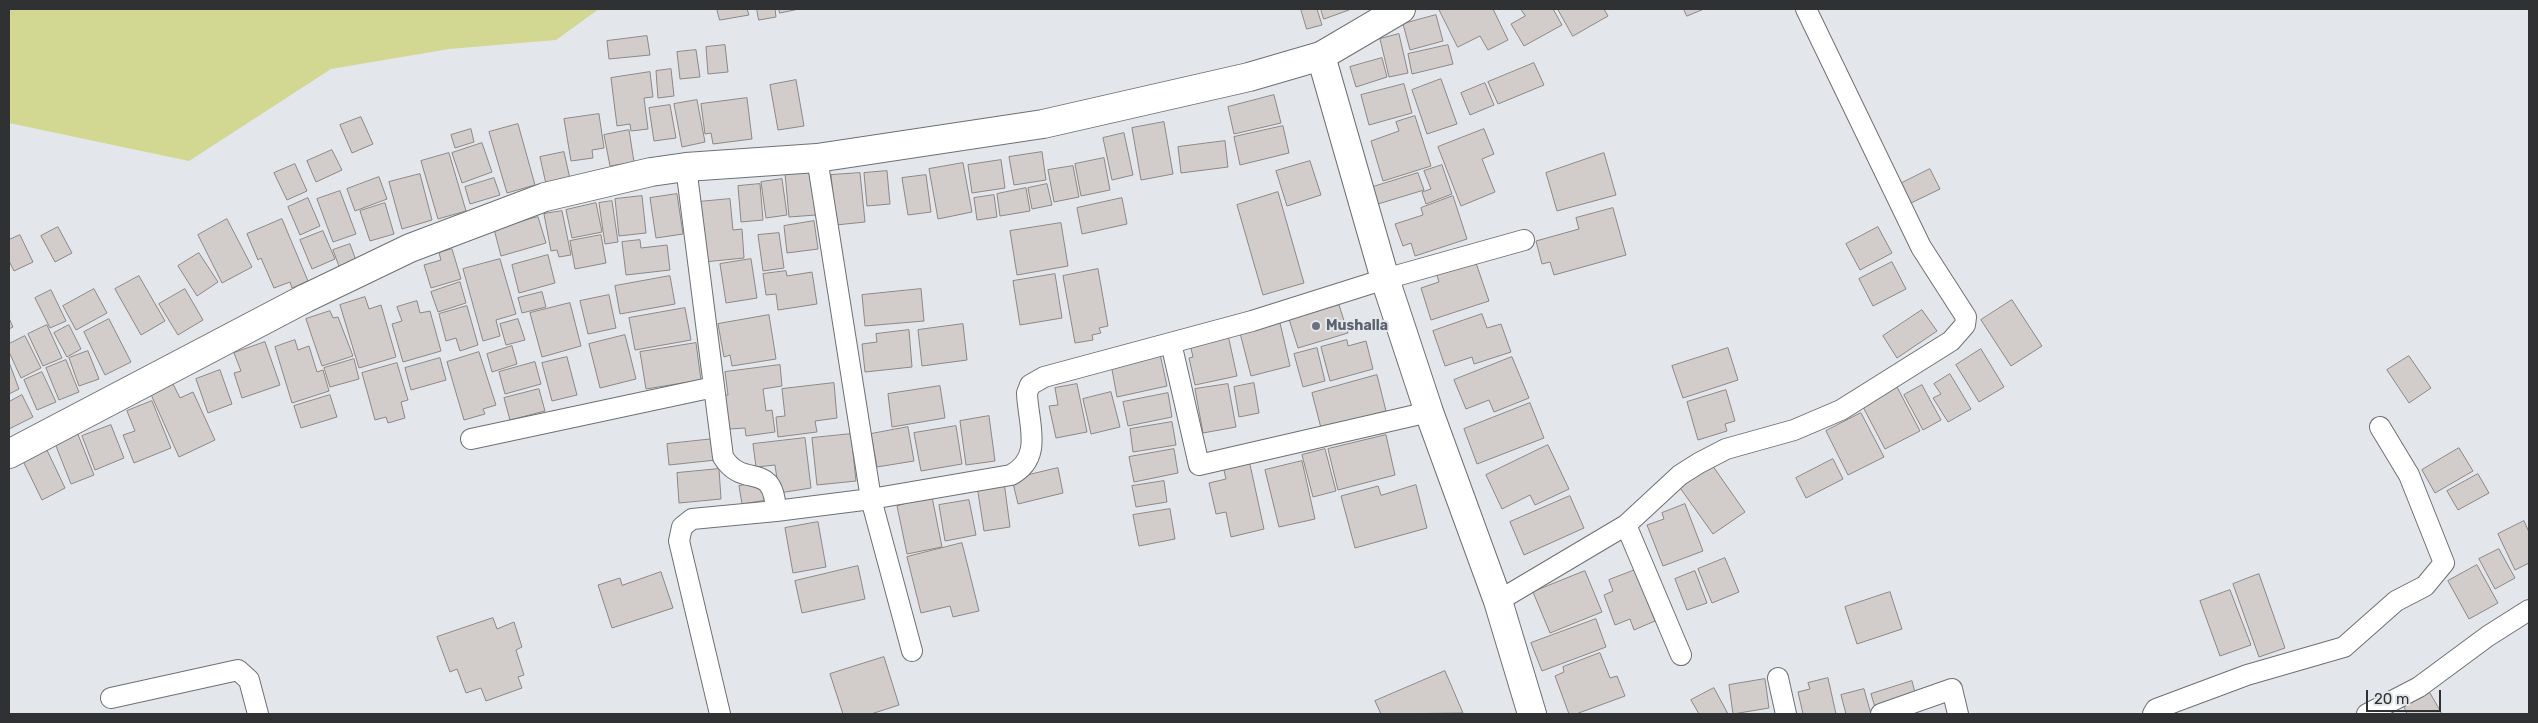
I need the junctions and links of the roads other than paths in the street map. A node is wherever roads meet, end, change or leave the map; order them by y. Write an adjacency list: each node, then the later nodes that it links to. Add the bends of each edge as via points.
1 (1401, 9): 3 (street)
2 (1806, 9): 16 (street, via 1921,247 1966,317 1965,325 1951,341 1841,410 1794,430 1726,449 1680,475)
3 (1321, 56): 4 (street, via 1249,77 1043,124); 7 (street)
4 (818, 158): 5 (street); 14 (street)
5 (686, 167): 9 (street); 13 (street, via 595,183 545,197 410,248 306,298)
6 (1524, 240): 7 (street)
7 (1385, 279): 8 (street); 10 (street)
8 (1171, 343): 10 (street, via 1199,465); 14 (street, via 1044,377 1030,385 1027,403 1032,451 1028,462 1017,472)
9 (714, 387): 12 (street); 15 (street, via 723,457 736,472 767,480 775,496)
10 (1429, 412): 17 (street)
11 (2380, 427): 29 (street, via 2409,475 2444,563 2425,586 2396,601 2344,647 2247,675 2156,709)
12 (471, 439)
13 (9, 454)
14 (871, 499): 15 (street); 19 (street)
15 (776, 511): 24 (street, via 692,518 682,527 679,537)
16 (1626, 525): 17 (street); 20 (street)
17 (1498, 601): 25 (street)
18 (2529, 610): 30 (street, via 2419,687)
19 (912, 651)
20 (1681, 655)
21 (1778, 678): 26 (street)
22 (111, 698): 23 (street, via 238,670 249,680)
23 (258, 714)
24 (720, 714)
25 (1532, 714)
26 (1786, 714)
27 (1881, 714): 28 (street, via 1952,689)
28 (1958, 714)
29 (2153, 714)
30 (2367, 714)

